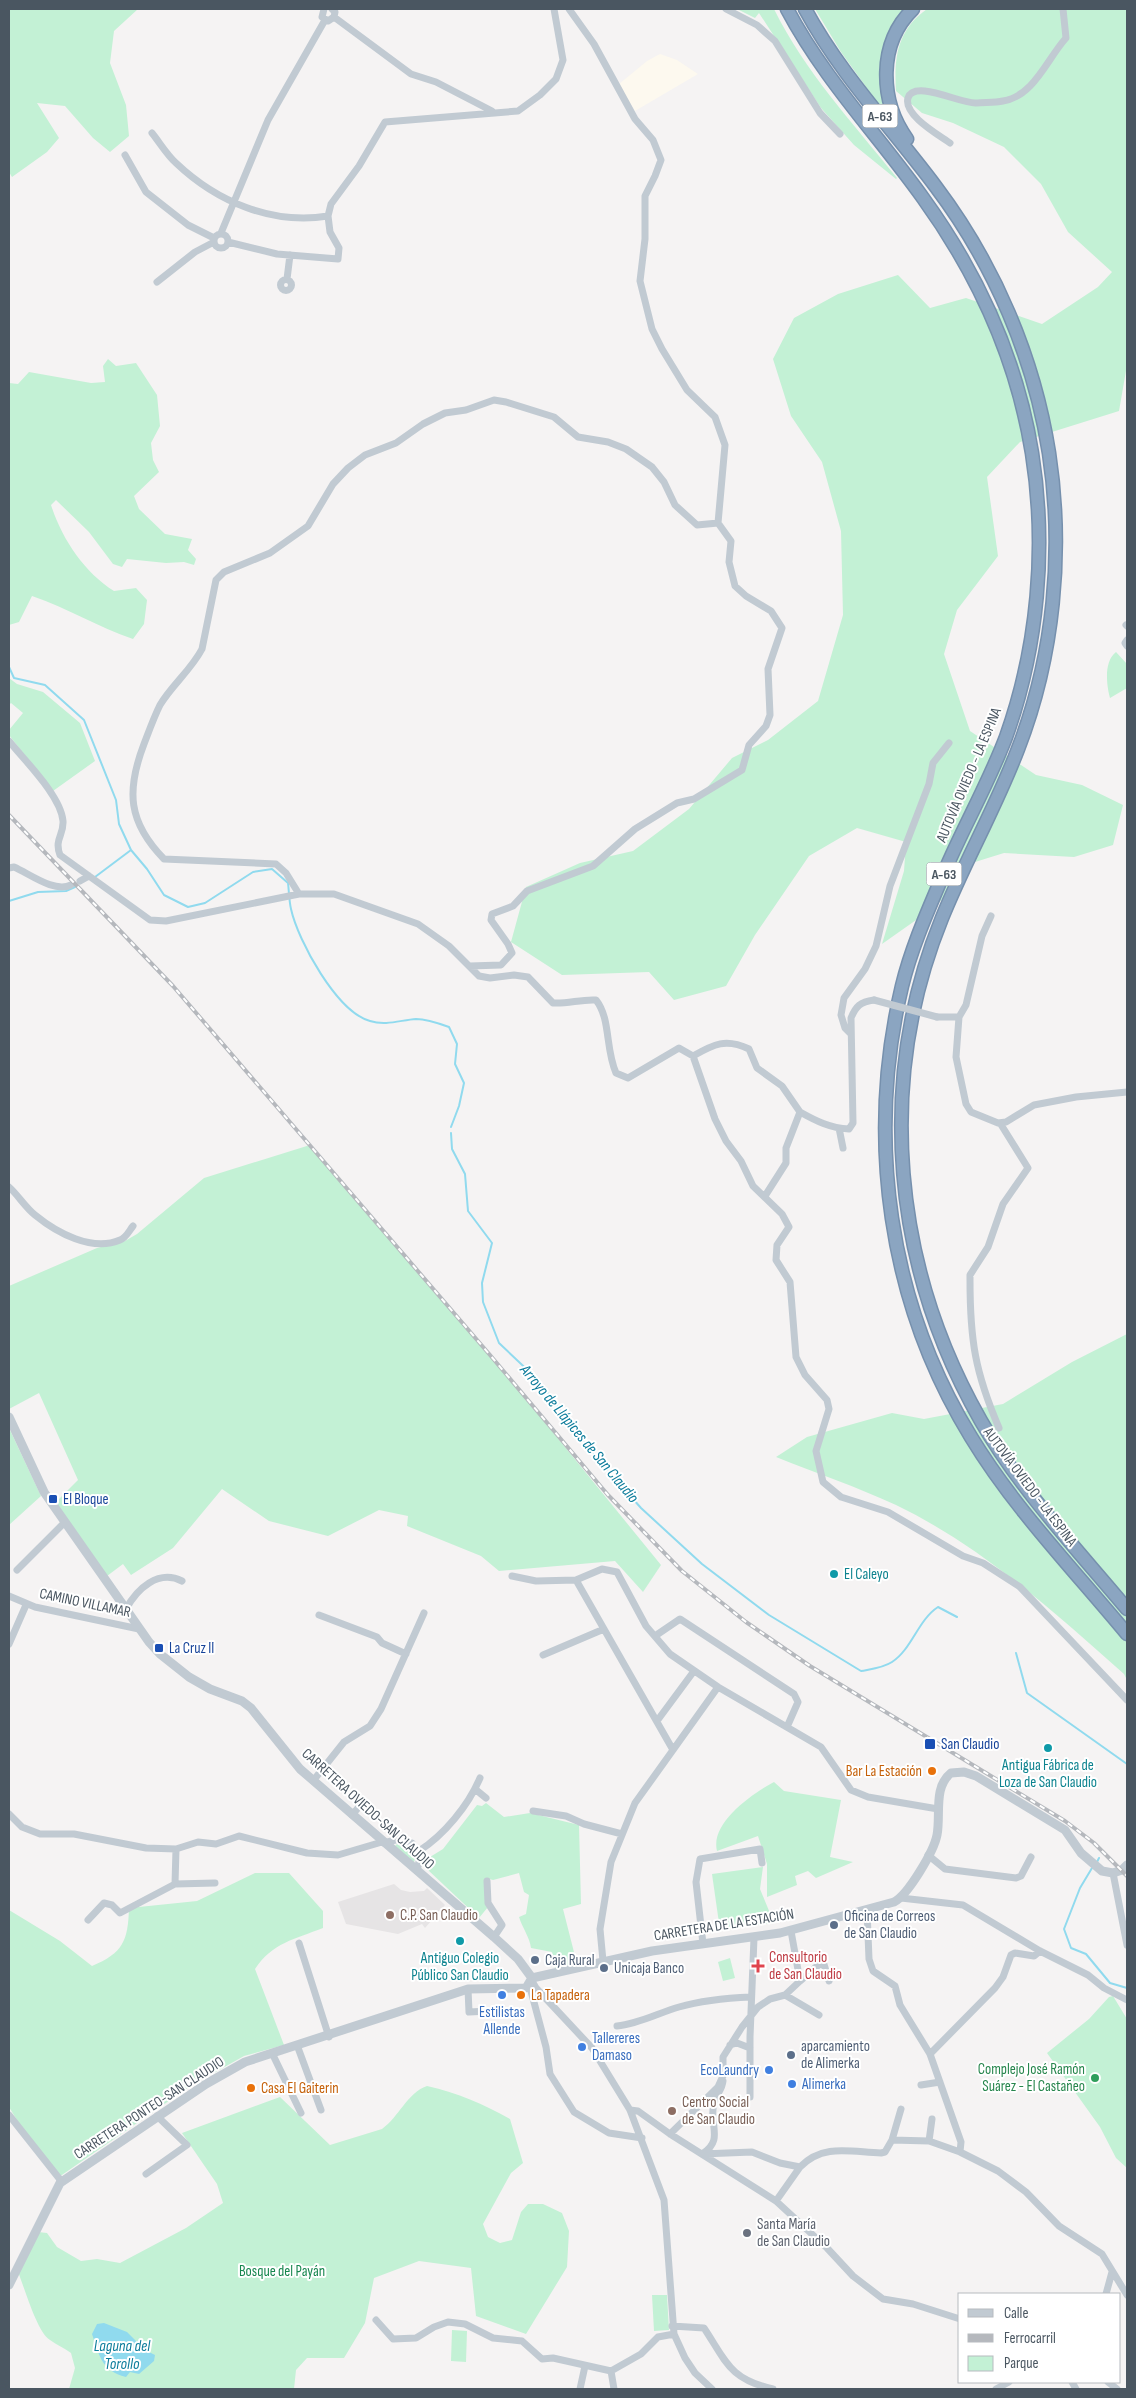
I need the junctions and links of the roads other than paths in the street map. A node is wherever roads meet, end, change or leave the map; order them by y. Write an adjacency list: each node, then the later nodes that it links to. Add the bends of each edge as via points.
1 (323, 9): 12 (street)
2 (332, 9): 11 (street)
3 (554, 9): 14 (street, via 563,60 556,79 518,111)
4 (569, 9): 28 (street, via 594,44 635,119 653,140 661,160 644,196 640,281 649,320 662,349 687,390 715,417 725,445)
5 (726, 9): 16 (street, via 757,26 775,42 820,113)
6 (781, 9): 13 (highway, via 828,82)
7 (787, 9): 13 (highway, AUTOVÍA OVIEDO - LA ESPINA / A-63, via 806,44)
8 (805, 9): 21 (highway, AUTOVÍA OVIEDO - LA ESPINA / A-63, via 827,46)
9 (913, 9): 21 (highway, via 894,36 888,53 886,85 889,100 902,132 948,196)
10 (1063, 9): 17 (street, via 1066,38 1025,91 1004,101 968,103 918,89 908,98 908,107 913,114)
11 (334, 17): 12 (street); 14 (street, via 411,74 436,82)
12 (324, 20): 19 (street, via 268,120)
13 (848, 103): 66 (highway, AUTOVÍA OVIEDO - LA ESPINA / A-63, via 923,198 964,261 988,309 1023,407 1040,522 1032,638 1020,692 1001,748 925,917 903,982 884,1104 885,1164 891,1223 919,1329 969,1434 1023,1511)
14 (492, 111): 20 (street, via 384,122 359,166 331,204)
15 (152, 133): 19 (street, via 175,162 206,188)
16 (840, 134)
17 (950, 143)
18 (125, 155): 23 (street, via 146,192 188,225)
19 (233, 203): 20 (street, via 275,215); 22 (street)
20 (328, 216): 25 (street, via 330,232 339,248 338,260)
21 (960, 220): 61 (highway, AUTOVÍA OVIEDO - LA ESPINA / A-63, via 1011,317 1038,402 1049,453 1056,521 1055,583 1036,695 1019,747 941,919 919,986 907,1043 902,1104 901,1161 907,1219 918,1272 935,1323 981,1422 1034,1498)
22 (221, 234): 23 (street); 24 (street, via 227,236)
23 (214, 240): 24 (street, via 221,248); 27 (street)
24 (228, 242): 25 (street)
25 (290, 255): 26 (street)
26 (287, 280)
27 (157, 282)
28 (718, 523): 37 (street, via 697,525 675,505 652,467 626,449 578,437 554,417 494,400 445,414 423,424 396,443 365,455 333,484 308,526 270,553 224,572 216,580 202,649 160,705 139,758 132,784 134,813 151,846 164,859 276,864 286,873); 39 (street, via 732,541 729,562 735,586 771,610 782,628 768,669 770,715 766,726 749,745 742,770 635,829 593,866 527,891 513,906 496,911 491,920 512,953 501,965)
29 (1127, 640): 30 (street)
30 (1127, 646)
31 (9, 741): 34 (street, via 55,798 63,822 56,846 60,855)
32 (949, 743): 41 (street, via 933,763 929,784 890,886 876,946 844,998 841,1015 845,1028)
33 (9, 868): 36 (street, via 14,867 52,886 65,888)
34 (89, 876): 35 (street); 37 (street, via 150,920 166,921)
35 (80, 881)
36 (71, 885)
37 (296, 895): 39 (street, via 334,894 418,924)
38 (991, 916): 40 (street, via 982,936 966,1004)
39 (470, 966): 42 (street, via 478,976 528,977 553,1003 596,1000 604,1010 609,1057 616,1073 628,1078 679,1048)
40 (959, 1017): 41 (street, bridge, via 937,1016 874,1000 863,1001 855,1007); 45 (street, via 956,1057 966,1104 971,1112)
41 (851, 1034): 46 (street, via 853,1123 849,1129)
42 (693, 1056): 44 (street, via 713,1044 735,1042 749,1049 757,1068 782,1086); 49 (street, via 714,1120 753,1186)
43 (1127, 1092): 45 (street, via 1034,1105)
44 (800, 1112): 46 (street, via 817,1122); 49 (street, via 786,1148 786,1162)
45 (1000, 1123): 52 (street, via 1028,1168 1003,1204 988,1247 970,1274 974,1359)
46 (839, 1128): 47 (street)
47 (843, 1148)
48 (9, 1187): 50 (street, via 37,1216 91,1244 122,1240)
49 (765, 1196): 73 (street, via 789,1227 777,1245 776,1260 790,1282 796,1357 805,1375 827,1400 829,1409 816,1451 823,1482 841,1497 888,1512 1014,1582)
50 (133, 1226)
51 (9, 1417): 53 (street, CARRETERA OVIEDO-SAN CLAUDIO, via 44,1492)
52 (999, 1428)
53 (65, 1522): 54 (street); 60 (street, CARRETERA OVIEDO-SAN CLAUDIO)
54 (17, 1570)
55 (512, 1576): 56 (street, via 536,1581)
56 (576, 1580): 65 (street); 67 (street, via 602,1569 617,1572 646,1626)
57 (182, 1581): 60 (street, via 168,1576 155,1580 133,1596)
58 (9, 1596): 59 (street, CAMINO VILLAMAR)
59 (26, 1605): 64 (street, CAMINO VILLAMAR); 68 (street, CAMINO VILLAMAR)
60 (126, 1609): 64 (street, CARRETERA OVIEDO-SAN CLAUDIO)
61 (1127, 1609)
62 (424, 1613): 69 (street)
63 (319, 1614): 69 (street, via 377,1637 382,1643)
64 (139, 1629): 78 (street, CARRETERA OVIEDO-SAN CLAUDIO, via 174,1666 210,1689 242,1701 251,1708 285,1752)
65 (604, 1629): 70 (street); 74 (street)
66 (1127, 1634)
67 (656, 1636): 71 (street, via 670,1654); 75 (street, via 680,1619 794,1694 798,1702)
68 (9, 1644)
69 (406, 1654): 78 (street, via 382,1709 370,1726 344,1742)
70 (543, 1655)
71 (694, 1671): 72 (street); 74 (street)
72 (718, 1687): 75 (street); 76 (street)
73 (1127, 1700)
74 (657, 1721): 76 (street)
75 (787, 1727): 82 (street, via 821,1747 847,1786 856,1793 868,1798)
76 (673, 1750): 86 (street, via 635,1803)
77 (480, 1778): 79 (street)
78 (313, 1781): 85 (street, CARRETERA OVIEDO-SAN CLAUDIO)
79 (475, 1789): 80 (street); 89 (street, via 438,1838)
80 (486, 1798)
81 (364, 1801): 85 (street)
82 (938, 1809): 90 (street, via 937,1836); 95 (street, via 942,1786 951,1773 964,1772 976,1776 1065,1830 1092,1864)
83 (533, 1812): 86 (street, via 566,1816)
84 (9, 1814): 88 (street, via 22,1827 40,1834 74,1834 146,1848)
85 (352, 1815): 87 (street, CARRETERA OVIEDO-SAN CLAUDIO)
86 (622, 1834): 109 (street, via 611,1862 600,1929)
87 (383, 1843): 88 (street, via 338,1855 307,1852 240,1836 224,1843 198,1842); 89 (street, via 406,1840); 94 (street, CARRETERA OVIEDO-SAN CLAUDIO)
88 (176, 1850): 98 (street)
89 (419, 1851): 94 (street)
90 (928, 1855): 91 (street, via 945,1869 1016,1878 1021,1876); 99 (street)
91 (1030, 1857)
92 (762, 1863): 106 (street, via 760,1850 700,1859 696,1882)
93 (1127, 1864): 95 (street)
94 (417, 1871): 103 (street, CARRETERA OVIEDO-SAN CLAUDIO)
95 (1113, 1873): 107 (street)
96 (487, 1881): 103 (street, via 488,1903 502,1925)
97 (215, 1883): 98 (street)
98 (175, 1884): 101 (street, via 120,1913 104,1902)
99 (901, 1898): 100 (street, CARRETERA DE LA ESTACIÓN); 108 (street, via 963,1905)
100 (867, 1910): 102 (street, CARRETERA DE LA ESTACIÓN); 128 (street, via 872,1971 895,1986 900,2005)
101 (88, 1920)
102 (791, 1930): 104 (street, CARRETERA DE LA ESTACIÓN); 111 (street)
103 (494, 1937): 110 (street, CARRETERA OVIEDO-SAN CLAUDIO, via 518,1959)
104 (754, 1938): 106 (street, CARRETERA DE LA ESTACIÓN); 115 (street)
105 (299, 1943): 122 (street)
106 (703, 1944): 109 (street, CARRETERA DE LA ESTACIÓN)
107 (1127, 1945)
108 (1040, 1951): 116 (street, via 1088,1975); 128 (street, via 1034,1956 1011,1955 995,1988)
109 (603, 1960): 110 (street, CARRETERA DE LA ESTACIÓN)
110 (532, 1980): 113 (street, CARRETERA PONTEO-SAN CLAUDIO, via 526,1988); 135 (street, via 592,2048); 141 (street, via 531,1991 550,2074 574,2112 609,2133)
111 (800, 1981): 112 (street, via 823,1961); 114 (street)
112 (829, 1981)
113 (468, 1990): 117 (street, via 469,2012); 122 (street, CARRETERA PONTEO-SAN CLAUDIO)
114 (785, 1995): 118 (street); 119 (street, via 770,1999 758,2007)
115 (751, 1997): 119 (street); 120 (street, via 710,2000 678,2007 634,2024)
116 (1127, 2000)
117 (489, 2012)
118 (819, 2015)
119 (752, 2017): 121 (street); 123 (street)
120 (617, 2026)
121 (739, 2031): 123 (street); 125 (street)
122 (329, 2036): 124 (street, CARRETERA PONTEO-SAN CLAUDIO)
123 (750, 2037): 125 (street, via 741,2037); 126 (street)
124 (297, 2045): 127 (street, CARRETERA PONTEO-SAN CLAUDIO); 134 (street)
125 (730, 2045): 126 (street, via 737,2043); 129 (street, via 723,2058)
126 (750, 2048): 132 (street)
127 (272, 2053): 136 (street); 138 (street, CARRETERA PONTEO-SAN CLAUDIO, via 245,2062)
128 (930, 2054): 130 (street)
129 (723, 2076): 140 (street, via 718,2087); 145 (street, via 722,2090 713,2106 715,2139 711,2148)
130 (940, 2082): 131 (street); 144 (street, via 962,2142)
131 (921, 2085)
132 (750, 2097)
133 (901, 2109): 142 (street)
134 (321, 2110)
135 (630, 2110): 140 (street, via 638,2111); 141 (street)
136 (301, 2113)
137 (9, 2114): 148 (street)
138 (157, 2116): 147 (street, via 187,2145); 148 (street, CARRETERA PONTEO-SAN CLAUDIO)
139 (932, 2119): 143 (street)
140 (670, 2134): 145 (street)
141 (642, 2138): 157 (street, via 664,2200)
142 (892, 2140): 143 (street); 146 (street, via 885,2152 825,2151 810,2157)
143 (929, 2141): 144 (street)
144 (960, 2152): 150 (street, via 998,2171 1026,2192 1059,2226 1102,2254)
145 (702, 2154): 146 (street, via 752,2152); 149 (street)
146 (800, 2167): 149 (street)
147 (146, 2174)
148 (62, 2182): 151 (street, CARRETERA PONTEO-SAN CLAUDIO)
149 (776, 2201): 155 (street, via 853,2276 883,2299 913,2304)
150 (1112, 2272): 153 (street); 154 (street)
151 (11, 2274): 152 (street, CARRETERA PONTEO-SAN CLAUDIO)
152 (9, 2285)
153 (1106, 2293)
154 (1127, 2294)
155 (958, 2318)
156 (376, 2320): 159 (street, via 393,2339 416,2338 448,2322 465,2324 493,2338 522,2342 542,2359 553,2358)
157 (672, 2326): 158 (street); 164 (street, via 704,2328 721,2358 737,2374 756,2385)
158 (674, 2334): 160 (street, via 658,2337 641,2354); 163 (street, via 695,2374)
159 (584, 2366): 160 (street); 161 (street)
160 (610, 2371): 162 (street)
161 (580, 2389)
162 (614, 2389)
163 (712, 2389)
164 (773, 2389)

